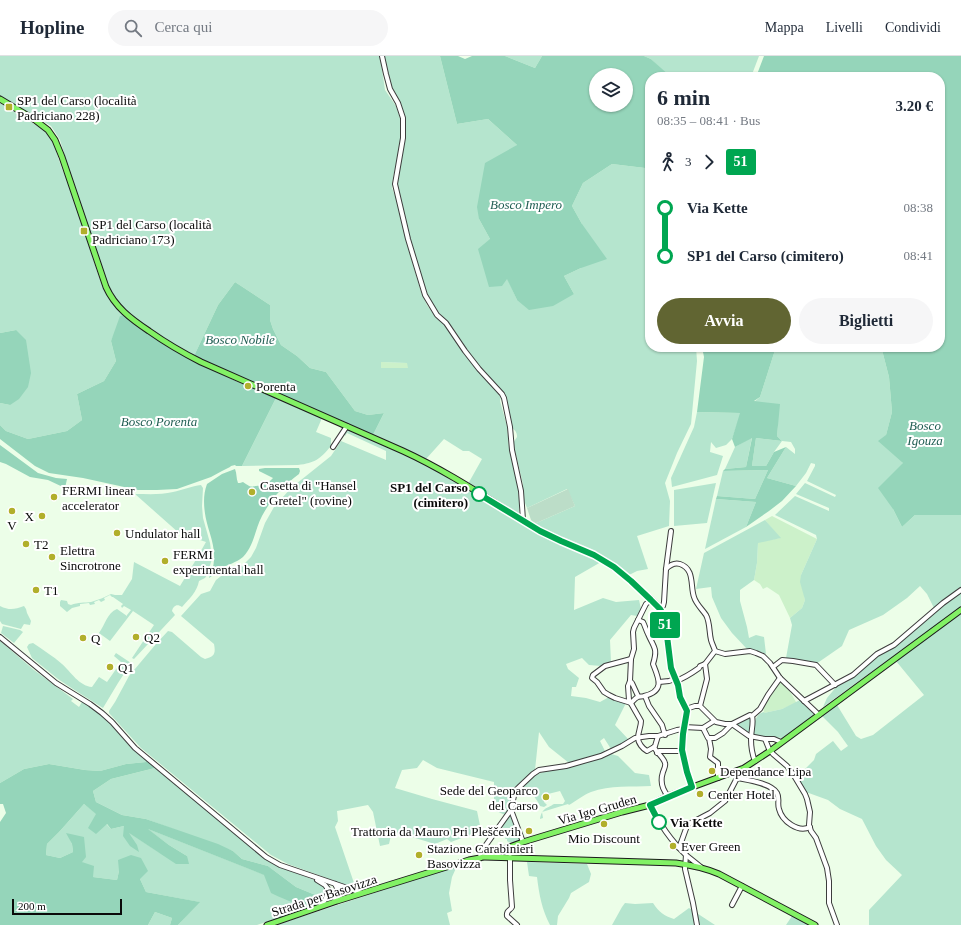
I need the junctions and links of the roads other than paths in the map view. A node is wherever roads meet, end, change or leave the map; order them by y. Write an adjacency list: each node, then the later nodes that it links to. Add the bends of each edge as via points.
1 (382, 56): 5 (street, via 390,89 403,118 403,138 395,184 423,290 437,315 446,323 464,351 504,398 521,491)
2 (0, 99): 3 (main road, via 40,123 55,140 106,287 123,312 159,338 197,360)
3 (347, 426): 4 (street); 5 (main road, via 435,466)
4 (333, 447)
5 (523, 520): 9 (main road, via 614,567)
6 (671, 531): 7 (street)
7 (666, 569): 10 (street, via 664,602); 14 (street, via 676,563 685,566 691,575 693,596 707,616)
8 (961, 590): 22 (street, via 853,676)
9 (651, 600): 10 (main road); 12 (street, via 646,604)
10 (660, 609): 19 (main road, via 664,617 670,664)
11 (961, 610): 29 (main road, Via Igo Gruden)
12 (638, 620): 15 (street, via 633,632 634,649); 21 (street, via 643,622 653,644 656,653 653,664)
13 (0, 637): 62 (street, via 56,683 102,713 135,748 261,853 280,865)
14 (715, 652): 16 (street); 17 (street, via 754,652 766,658)
15 (631, 658): 20 (street); 26 (street, via 602,668 592,678 604,692)
16 (705, 664): 19 (street, via 685,677); 27 (street, via 707,679)
17 (773, 667): 18 (street); 22 (street, via 782,660 816,665)
18 (780, 678): 25 (street); 30 (street, via 760,709)
19 (675, 680): 21 (street); 28 (main road)
20 (630, 681): 23 (street); 26 (street, via 628,691)
21 (659, 682): 24 (street, via 656,690)
22 (835, 685): 25 (street)
23 (638, 696): 24 (street); 26 (street)
24 (645, 696): 35 (street)
25 (804, 701): 29 (street)
26 (631, 703): 38 (street, via 641,721)
27 (700, 706): 28 (street); 31 (street)
28 (686, 709): 33 (main road)
29 (819, 715): 41 (main road, Via Igo Gruden)
30 (752, 716): 32 (street); 37 (street)
31 (714, 721): 32 (street); 34 (street)
32 (732, 724): 37 (street); 39 (street, via 715,738)
33 (684, 728): 34 (street); 35 (street); 43 (main road)
34 (703, 728): 39 (street)
35 (665, 735): 36 (street)
36 (658, 736): 38 (street); 42 (street)
37 (751, 737): 40 (street); 46 (street)
38 (638, 738): 42 (street, via 644,750); 53 (street, via 601,756 566,766 539,770 516,791)
39 (709, 738): 48 (street, via 710,757 718,763)
40 (765, 739): 41 (street); 44 (street)
41 (781, 742): 44 (main road, Via Igo Gruden)
42 (654, 748): 45 (street)
43 (682, 750): 45 (street); 50 (main road)
44 (770, 750): 46 (main road, Via Igo Gruden); 54 (street, via 787,766 805,794 810,812)
45 (657, 753): 51 (street, via 665,761 663,789)
46 (755, 761): 47 (main road, Via Igo Gruden)
47 (736, 772): 48 (main road, Via Igo Gruden); 49 (street)
48 (718, 778): 50 (main road, Via Igo Gruden)
49 (736, 778): 54 (street, via 760,782 770,787 777,792 779,810 785,821 799,828); 56 (street, via 724,801 710,813 687,826)
50 (692, 787): 51 (main road, Via Igo Gruden)
51 (668, 796): 52 (main road, Via Igo Gruden)
52 (650, 805): 55 (main road, Via Igo Gruden); 56 (street, via 655,816)
53 (511, 810): 55 (street); 59 (street, via 481,852)
54 (810, 827): 75 (street, via 827,868 829,900)
55 (523, 842): 59 (main road, Via Igo Gruden)
56 (679, 848): 57 (street)
57 (686, 855): 60 (street); 61 (street)
58 (510, 857): 59 (main road); 60 (main road); 72 (street, via 512,907 508,910 507,916)
59 (480, 858): 64 (main road, Via Igo Gruden)
60 (685, 864): 61 (main road); 73 (street)
61 (701, 867): 65 (main road)
62 (306, 875): 63 (street); 66 (street)
63 (335, 884): 67 (street); 68 (street, via 339,892)
64 (389, 885): 67 (main road, Strada per Basovizza)
65 (742, 886): 69 (street); 74 (main road)
66 (327, 888): 68 (street); 70 (street, via 327,897)
67 (362, 894): 68 (main road, Strada per Basovizza)
68 (337, 902): 70 (main road, Strada per Basovizza)
69 (732, 905)
70 (318, 908): 71 (main road, Strada per Basovizza)
71 (267, 925)
72 (517, 925)
73 (697, 925)
74 (815, 925)
75 (836, 925)

